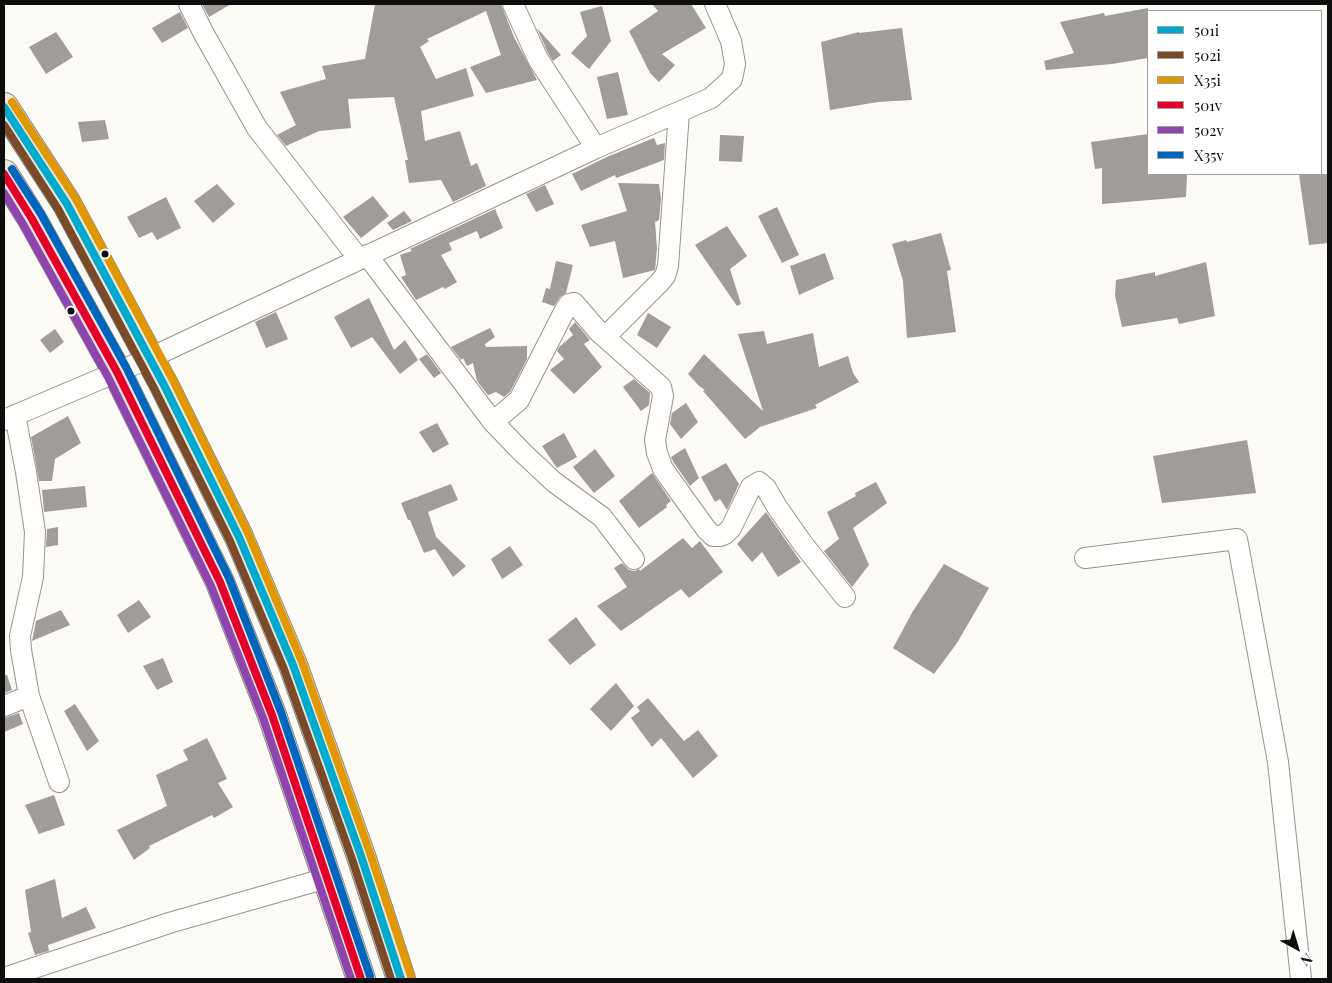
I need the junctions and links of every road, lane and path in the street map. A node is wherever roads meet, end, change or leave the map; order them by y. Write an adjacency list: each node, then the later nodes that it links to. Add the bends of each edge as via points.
1 (189, 4): 8 (street, via 258,128)
2 (513, 4): 6 (street, via 538,59)
3 (715, 4): 5 (street, via 731,41 736,64 732,79 711,98)
4 (4, 107): 10 (main road, via 67,204)
5 (679, 112): 6 (street); 9 (street, via 665,276)
6 (596, 148): 8 (street)
7 (4, 174): 11 (main road)
8 (363, 257): 10 (street); 13 (street)
9 (605, 337): 13 (street, via 577,305 569,304 519,400); 16 (street, via 656,381 663,391 655,440 657,453 662,469 706,529 713,536 725,534 751,487 759,482)
10 (150, 358): 11 (street); 23 (main road, via 239,536 293,665 362,856)
11 (117, 372): 12 (street); 20 (main road, via 220,582 272,715)
12 (9, 417): 17 (street, via 26,472 35,532 33,577 20,636)
13 (493, 422): 15 (street, via 554,482 602,517)
14 (1085, 558): 24 (street, via 1237,539 1278,762)
15 (634, 559)
16 (845, 596)
17 (29, 696): 18 (street); 19 (street)
18 (4, 706)
19 (59, 782)
20 (327, 878): 21 (street, via 169,923); 22 (main road)
21 (4, 978)
22 (361, 979)
23 (401, 979)
24 (1301, 979)

